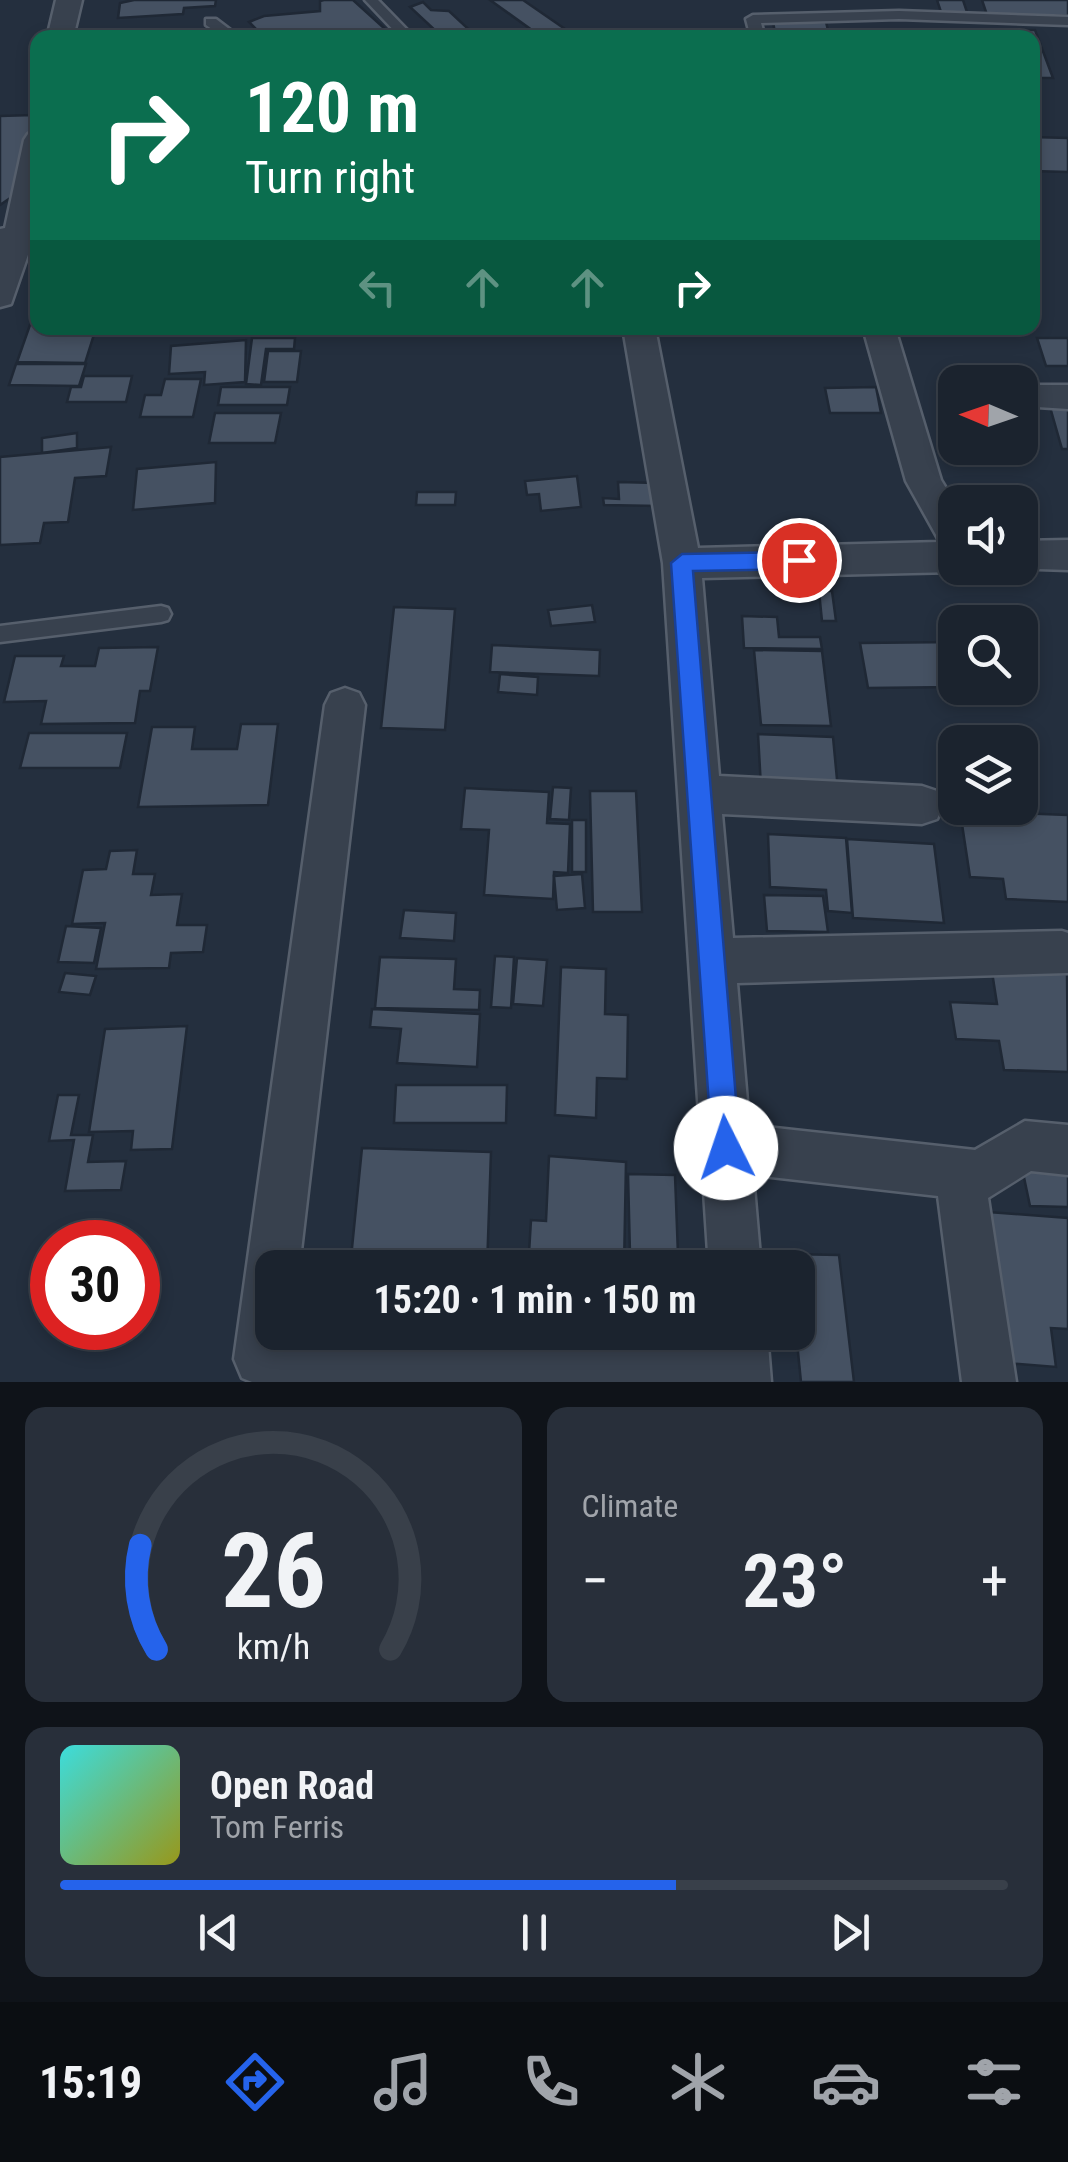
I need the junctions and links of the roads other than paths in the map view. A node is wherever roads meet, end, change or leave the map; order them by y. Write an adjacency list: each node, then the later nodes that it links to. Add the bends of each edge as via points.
1 (69, 0): 7 (street)
2 (371, 0): 9 (lane)
3 (856, 0): 4 (lane)
4 (859, 17): 5 (lane); 10 (lane, via 753,19)
5 (1068, 21)
6 (212, 22): 8 (lane)
7 (62, 30)
8 (224, 30)
9 (401, 30)
10 (756, 30)
11 (30, 181): 12 (street)
12 (19, 237): 13 (street)
13 (0, 296)
14 (640, 335): 20 (street)
15 (881, 335): 16 (street, via 924,481)
16 (938, 506)
17 (1068, 555): 18 (street)
18 (1038, 556)
19 (938, 557): 20 (street)
20 (682, 563): 24 (street)
21 (161, 614): 22 (lane)
22 (0, 634)
23 (345, 705): 32 (street, via 261,1359)
24 (699, 794): 25 (street); 27 (street)
25 (922, 805)
26 (1062, 954): 27 (street)
27 (712, 961): 28 (street)
28 (726, 1148): 30 (street); 31 (street)
29 (1068, 1150): 30 (street, via 1025,1146 981,1176)
30 (960, 1174): 33 (street)
31 (734, 1250)
32 (742, 1365)
33 (989, 1382)

